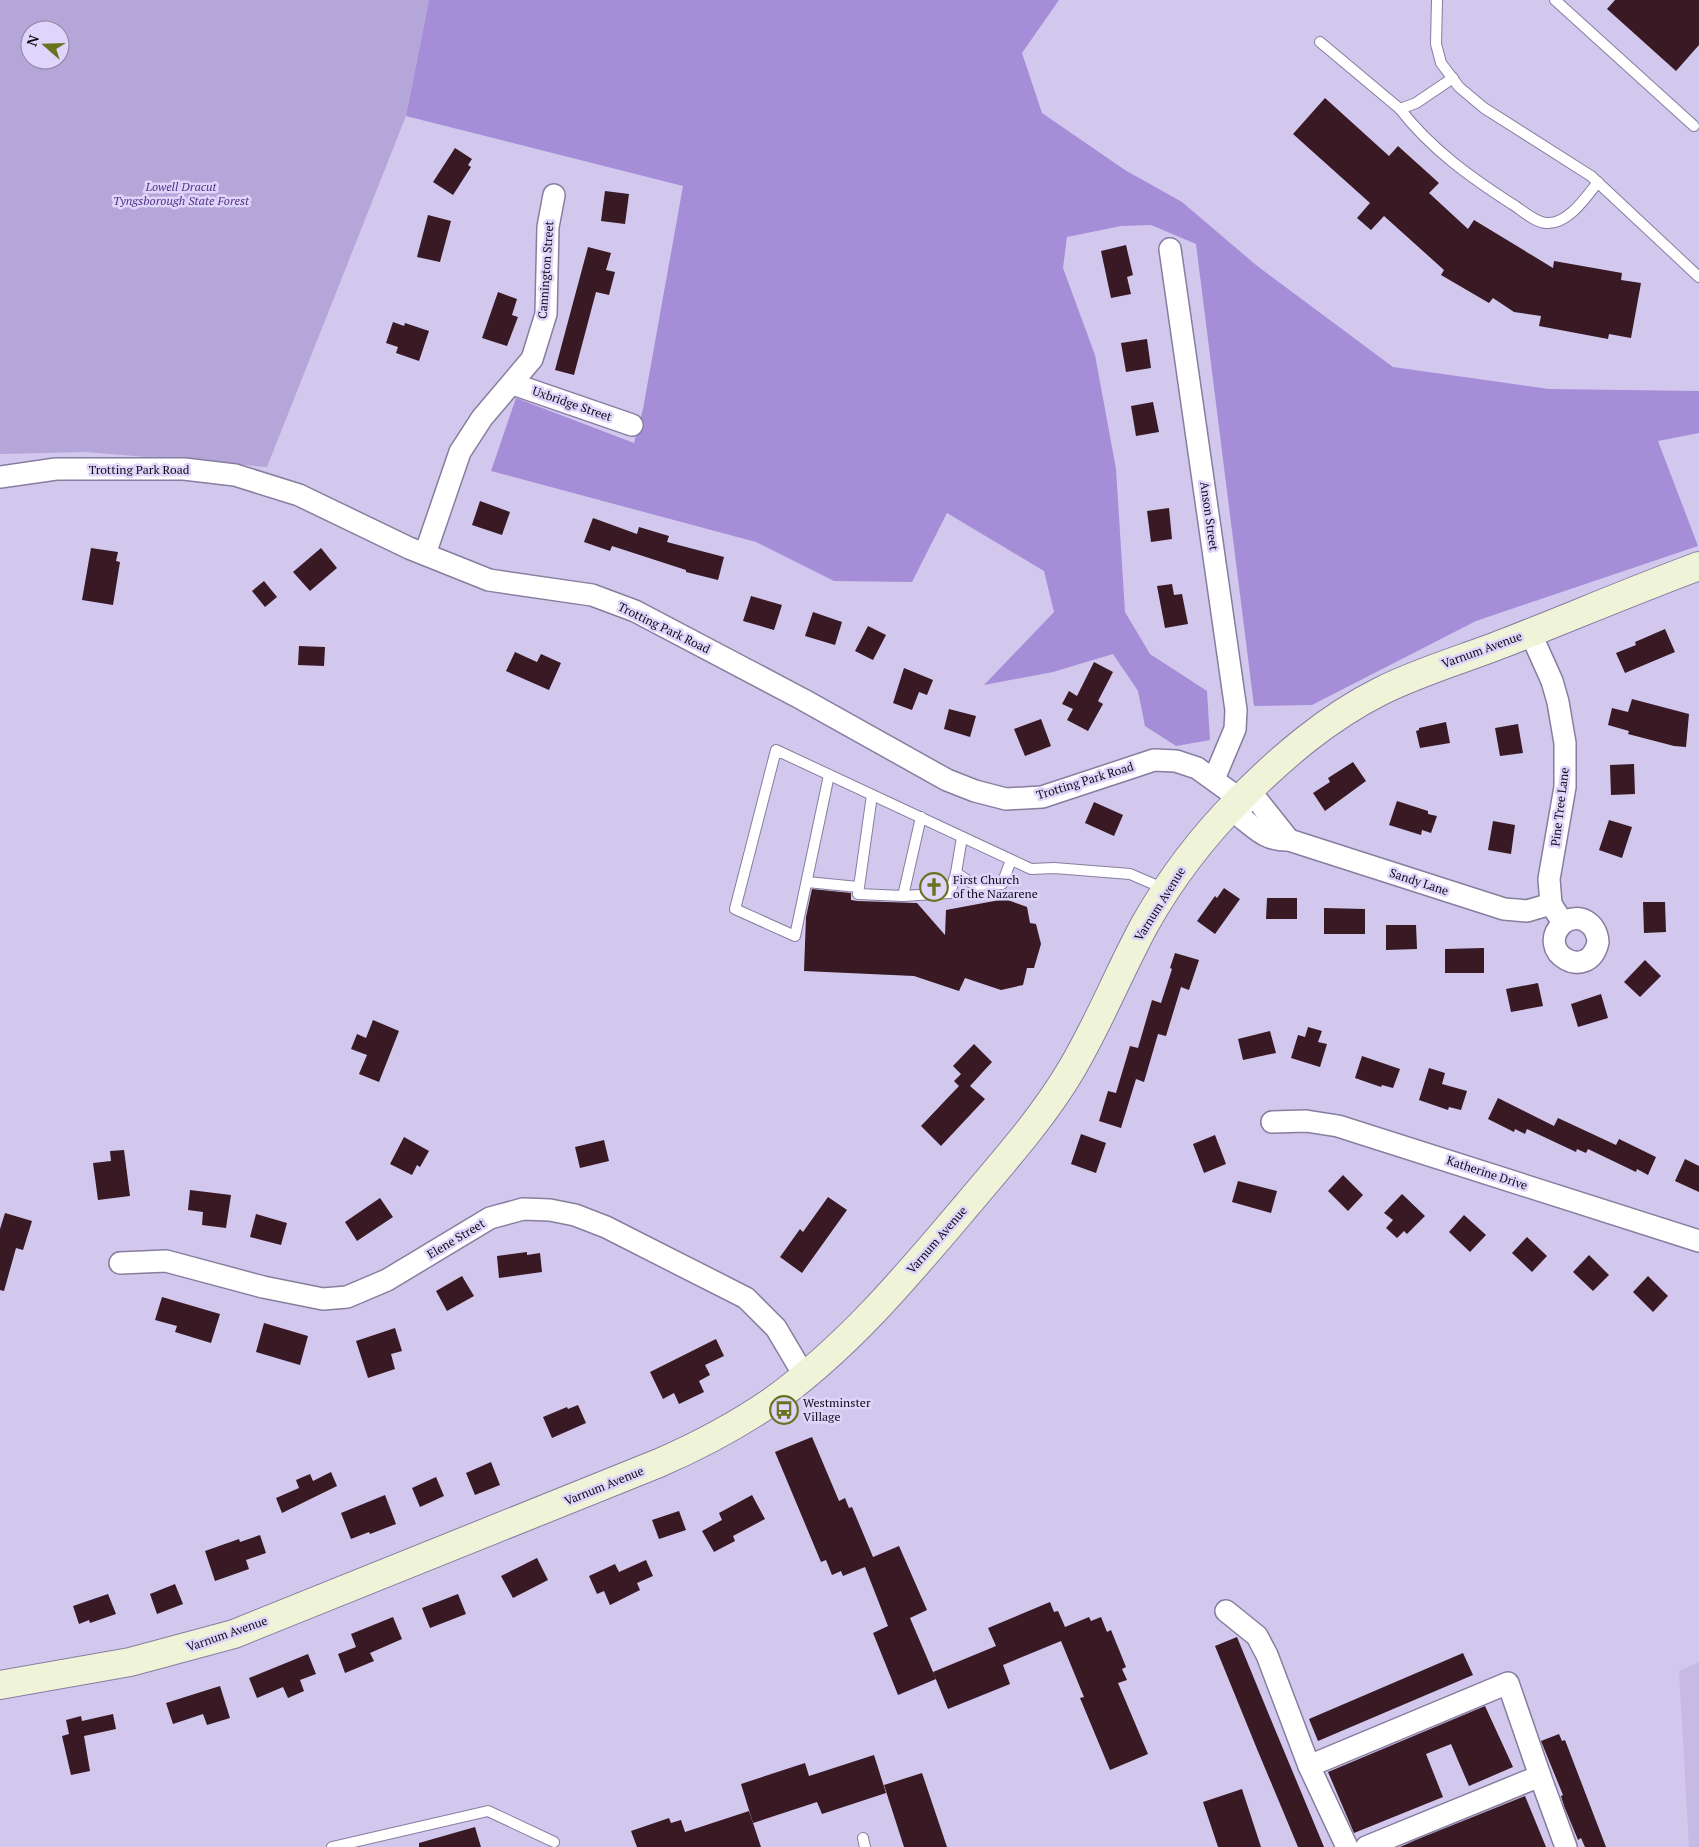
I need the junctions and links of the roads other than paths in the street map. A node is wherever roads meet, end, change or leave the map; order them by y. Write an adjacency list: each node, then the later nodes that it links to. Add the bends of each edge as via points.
1 (1437, 0): 4 (lane, via 1436,44 1441,63)
2 (1555, 0): 6 (lane)
3 (1320, 42): 5 (lane)
4 (1453, 78): 5 (lane, via 1416,103); 7 (lane, via 1484,108)
5 (1400, 109): 7 (lane, via 1450,162 1545,223 1569,215)
6 (1694, 126)
7 (1598, 182): 10 (lane)
8 (554, 195): 11 (street, Cannington Street, via 548,227 546,314 532,359)
9 (1170, 249): 18 (street, Anson Street, via 1236,710 1235,729)
10 (1699, 277)
11 (513, 384): 12 (street, Uxbridge Street); 14 (street, Cannington Street, via 482,418 460,452)
12 (632, 425)
13 (0, 477): 14 (street, Trotting Park Road, via 56,469 184,469 235,475 299,495)
14 (425, 554): 18 (street, Trotting Park Road, via 490,580 592,595 635,611 947,780 975,791 1006,799 1042,797 1154,760 1176,761 1197,768)
15 (1699, 566): 16 (main road, Varnum Avenue)
16 (1530, 632): 20 (main road, Varnum Avenue, via 1432,668 1356,704 1309,737); 29 (street, Pine Tree Lane, via 1558,702 1565,750 1565,787 1549,879)
17 (829, 775): 19 (lane); 25 (lane); 25 (lane, via 776,750 735,909 795,936)
18 (1214, 779): 20 (street, Trotting Park Road)
19 (872, 795): 21 (lane); 26 (lane)
20 (1240, 799): 27 (main road, Varnum Avenue, via 1204,838); 29 (street, Sandy Lane, via 1258,801 1289,840 1504,908 1526,911)
21 (921, 817): 22 (lane); 28 (lane)
22 (962, 837): 23 (lane); 24 (lane)
23 (1011, 860): 24 (lane, via 1002,884 975,884); 27 (lane, via 1031,869 1130,874)
24 (956, 874): 28 (lane, via 950,893)
25 (806, 882): 26 (lane)
26 (858, 887): 28 (lane, via 858,894)
27 (1166, 890): 34 (main road, Varnum Avenue, via 1144,925 1087,1042 1033,1125 886,1298)
28 (903, 896)
29 (1551, 904): 30 (street, Pine Tree Lane)
30 (1563, 923)
31 (1272, 1122): 32 (street, Katherine Drive, via 1306,1121 1338,1126)
32 (1699, 1241)
33 (120, 1263): 34 (street, Elene Street, via 166,1261 323,1299 347,1297 387,1280 490,1218 523,1209 550,1210 606,1226 746,1298 776,1328)
34 (804, 1376): 36 (main road, Varnum Avenue, via 744,1420 684,1452 264,1622 166,1654)
35 (1226, 1612): 37 (street, via 1257,1636)
36 (0, 1685)
37 (1309, 1766): 38 (street, via 1508,1682); 41 (street)
38 (1540, 1776): 42 (street); 43 (street)
39 (554, 1842): 40 (lane, via 488,1811)
40 (332, 1847)
41 (1347, 1847)
42 (1366, 1847)
43 (1566, 1847)

